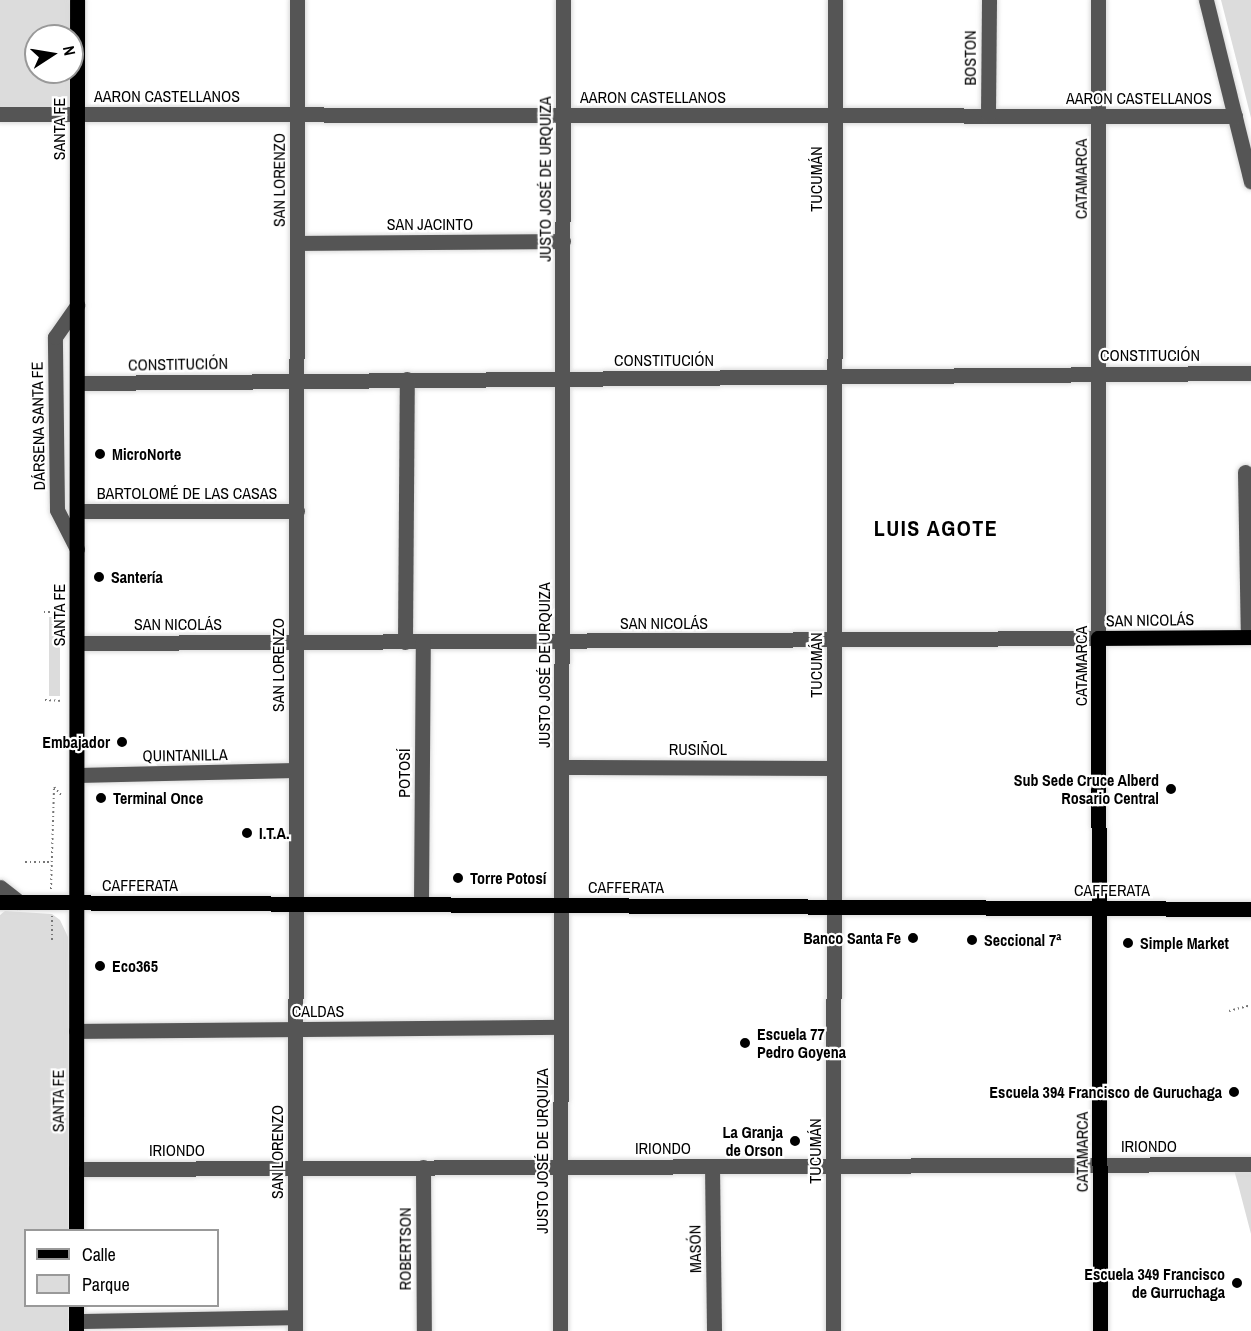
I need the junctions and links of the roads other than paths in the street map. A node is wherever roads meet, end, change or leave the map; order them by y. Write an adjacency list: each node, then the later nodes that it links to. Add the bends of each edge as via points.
1 (77, 0): 9 (main road, SANTA FE)
2 (297, 0): 10 (street, SAN LORENZO)
3 (563, 0): 11 (street, JUSTO JOSÉ DE URQUIZA)
4 (835, 0): 12 (street, TUCUMÁN)
5 (989, 0): 13 (street, BOSTON)
6 (1098, 0): 14 (street, CATAMARCA)
7 (1206, 0): 15 (street)
8 (0, 114): 9 (street, AARON CASTELLANOS)
9 (77, 114): 10 (street, AARON CASTELLANOS); 19 (main road, SANTA FE)
10 (297, 114): 11 (street, AARON CASTELLANOS); 18 (street, SAN LORENZO)
11 (563, 115): 12 (street, AARON CASTELLANOS); 17 (street, JUSTO JOSÉ DE URQUIZA)
12 (835, 115): 13 (street, AARON CASTELLANOS); 22 (street, TUCUMÁN)
13 (988, 115): 14 (street, AARON CASTELLANOS)
14 (1099, 116): 15 (street, AARON CASTELLANOS); 20 (street, CATAMARCA)
15 (1235, 116): 16 (street)
16 (1251, 182)
17 (563, 241): 18 (street, SAN JACINTO); 23 (street, JUSTO JOSÉ DE URQUIZA)
18 (297, 243): 25 (street, SAN LORENZO)
19 (77, 305): 26 (main road, SANTA FE); 30 (street, DÁRSENA SANTA FE, via 55,337 57,510)
20 (1098, 373): 21 (street, CONSTITUCIÓN); 22 (street, CONSTITUCIÓN); 32 (street, CATAMARCA)
21 (1251, 373)
22 (834, 377): 23 (street, CONSTITUCIÓN); 35 (street, TUCUMÁN)
23 (562, 378): 24 (street, CONSTITUCIÓN); 33 (street, JUSTO JOSÉ DE URQUIZA)
24 (407, 379): 25 (street, CONSTITUCIÓN); 37 (street)
25 (298, 380): 26 (street, CONSTITUCIÓN); 29 (street, SAN LORENZO)
26 (77, 383): 28 (main road, SANTA FE)
27 (1245, 471): 31 (street)
28 (77, 511): 29 (street, BARTOLOMÉ DE LAS CASAS); 30 (main road, SANTA FE)
29 (297, 511): 36 (street, SAN LORENZO)
30 (77, 549): 38 (main road, SANTA FE)
31 (1249, 637): 32 (main road, SAN NICOLÁS)
32 (1098, 638): 35 (street, SAN NICOLÁS); 51 (main road, CATAMARCA)
33 (562, 640): 34 (street, SAN NICOLÁS); 35 (street, SAN NICOLÁS); 39 (street, JUSTO JOSÉ DE URQUIZA)
34 (423, 641): 37 (street, SAN NICOLÁS); 48 (street, POTOSÍ)
35 (834, 641): 40 (street, TUCUMÁN)
36 (296, 642): 37 (street, SAN NICOLÁS); 38 (street, SAN NICOLÁS); 41 (street, SAN LORENZO)
37 (405, 642)
38 (77, 643): 42 (main road, SANTA FE)
39 (561, 767): 40 (street, RUSIÑOL); 49 (street, JUSTO JOSÉ DE URQUIZA)
40 (834, 768): 50 (street, TUCUMÁN)
41 (295, 771): 42 (street, QUINTANILLA); 47 (street, SAN LORENZO)
42 (77, 775): 46 (main road, SANTA FE)
43 (0, 887): 45 (street)
44 (0, 902): 45 (main road, CAFFERATA)
45 (19, 902): 46 (main road, CAFFERATA)
46 (76, 902): 47 (main road, CAFFERATA); 55 (main road, SANTA FE)
47 (294, 904): 48 (main road, CAFFERATA); 54 (street, SAN LORENZO)
48 (421, 904): 49 (main road, CAFFERATA)
49 (561, 905): 50 (main road, CAFFERATA); 53 (street, JUSTO JOSÉ DE URQUIZA)
50 (834, 907): 51 (main road, CAFFERATA); 59 (street, TUCUMÁN)
51 (1100, 908): 52 (main road, CAFFERATA); 56 (main road, CATAMARCA)
52 (1251, 909)
53 (561, 1027): 54 (street, CALDAS); 61 (street, JUSTO JOSÉ DE URQUIZA)
54 (294, 1029): 55 (street, CALDAS); 62 (street, SAN LORENZO)
55 (76, 1031): 63 (main road, SANTA FE)
56 (1100, 1164): 57 (street, IRIONDO); 59 (street, IRIONDO); 71 (main road, CATAMARCA)
57 (1251, 1164)
58 (712, 1166): 59 (street, IRIONDO); 61 (street, IRIONDO); 69 (street, MASÓN)
59 (833, 1166): 70 (street, TUCUMÁN)
60 (423, 1167): 61 (street, IRIONDO); 62 (street, IRIONDO); 67 (street, ROBERTSON)
61 (560, 1167): 68 (street, JUSTO JOSÉ DE URQUIZA)
62 (295, 1168): 63 (street, IRIONDO); 66 (street, SAN LORENZO)
63 (76, 1169): 64 (main road, SANTA FE)
64 (76, 1229)
65 (76, 1319): 66 (street)
66 (295, 1324)
67 (424, 1331)
68 (560, 1331)
69 (714, 1331)
70 (833, 1331)
71 (1100, 1331)

